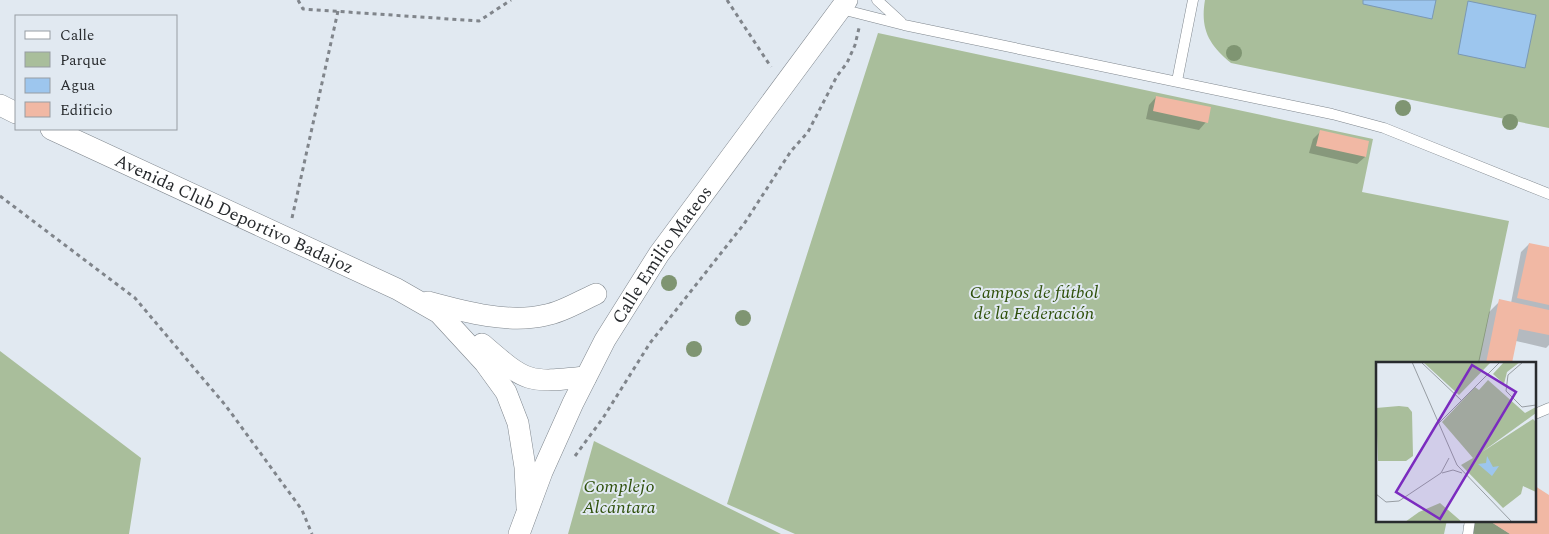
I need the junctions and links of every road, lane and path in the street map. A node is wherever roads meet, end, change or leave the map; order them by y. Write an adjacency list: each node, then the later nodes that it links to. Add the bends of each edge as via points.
1 (298, 0): 7 (path, via 303,9)
2 (511, 0): 7 (path, via 479,21)
3 (728, 0): 11 (path)
4 (877, 0): 9 (lane)
5 (1192, 0): 10 (lane)
6 (844, 5): 8 (lane); 11 (street, Calle Emilio Mateos)
7 (338, 12): 17 (path)
8 (865, 14): 9 (lane); 24 (path, via 846,63 808,132 791,151 744,224 650,343)
9 (904, 25): 10 (lane)
10 (1177, 81): 15 (lane, via 1384,128)
11 (783, 87): 21 (street, Calle Emilio Mateos, via 651,267)
12 (0, 105): 13 (street)
13 (15, 112)
14 (53, 130): 17 (street, Avenida Club Deportivo Badajoz)
15 (1549, 194)
16 (0, 196): 26 (path, via 134,298 226,406 302,510)
17 (287, 238): 19 (street, Avenida Club Deportivo Badajoz)
18 (596, 294): 19 (street, Avenida Club Deportivo Badajoz, via 547,315 514,318 455,309)
19 (418, 299): 20 (street, Avenida Club Deportivo Badajoz)
20 (439, 313): 21 (street, Avenida Club Deportivo Badajoz, via 455,321 523,377 545,380); 25 (street, Avenida Club Deportivo Badajoz, via 485,363 506,392 518,423)
21 (586, 376): 25 (street, Calle Emilio Mateos)
22 (1549, 408): 23 (lane)
23 (1536, 414)
24 (574, 457)
25 (527, 508): 27 (street, Calle Emilio Mateos)
26 (312, 534)
27 (518, 534)

